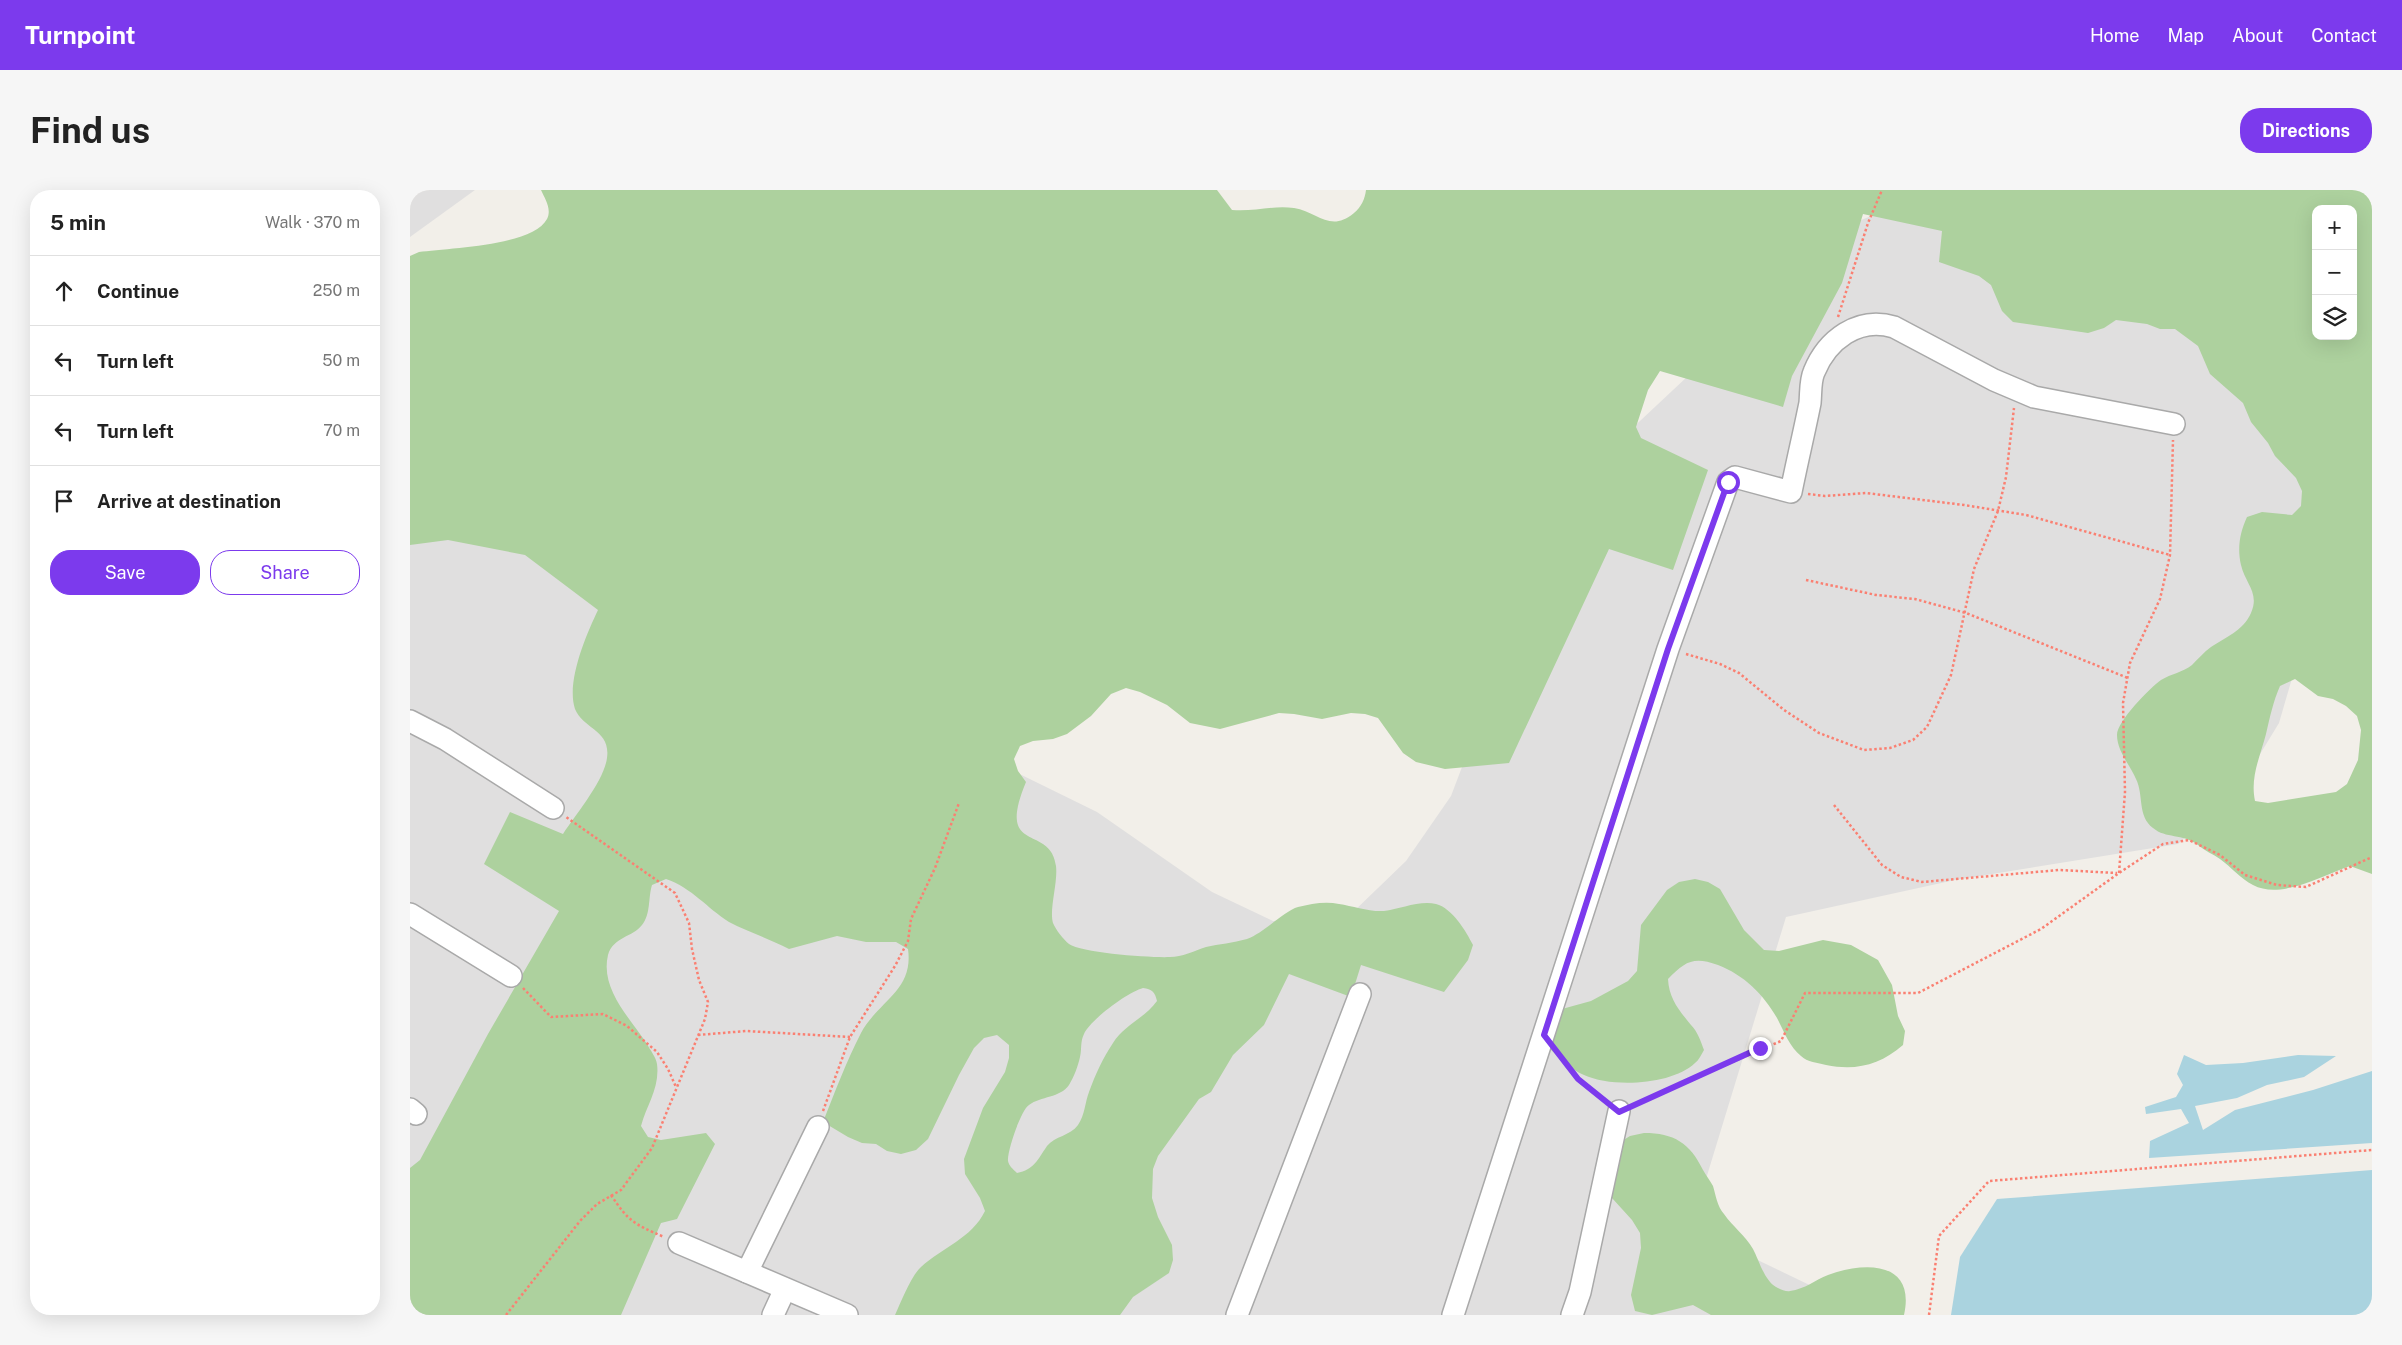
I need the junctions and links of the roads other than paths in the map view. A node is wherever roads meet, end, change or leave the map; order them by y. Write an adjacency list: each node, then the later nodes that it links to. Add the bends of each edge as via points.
1 (2174, 424): 15 (street, via 2034,397 1880,323 1862,325 1829,345 1812,375 1791,492 1735,477 1728,482 1668,649)
2 (410, 721): 3 (street, via 445,739)
3 (553, 808)
4 (410, 914): 5 (street)
5 (511, 976)
6 (1360, 994): 14 (street)
7 (1619, 1112): 16 (street, via 1580,1292)
8 (818, 1127): 10 (street)
9 (679, 1243): 10 (street)
10 (747, 1272): 11 (street)
11 (785, 1289): 12 (street); 13 (street)
12 (774, 1315)
13 (847, 1315)
14 (1237, 1315)
15 (1453, 1315)
16 (1572, 1315)

